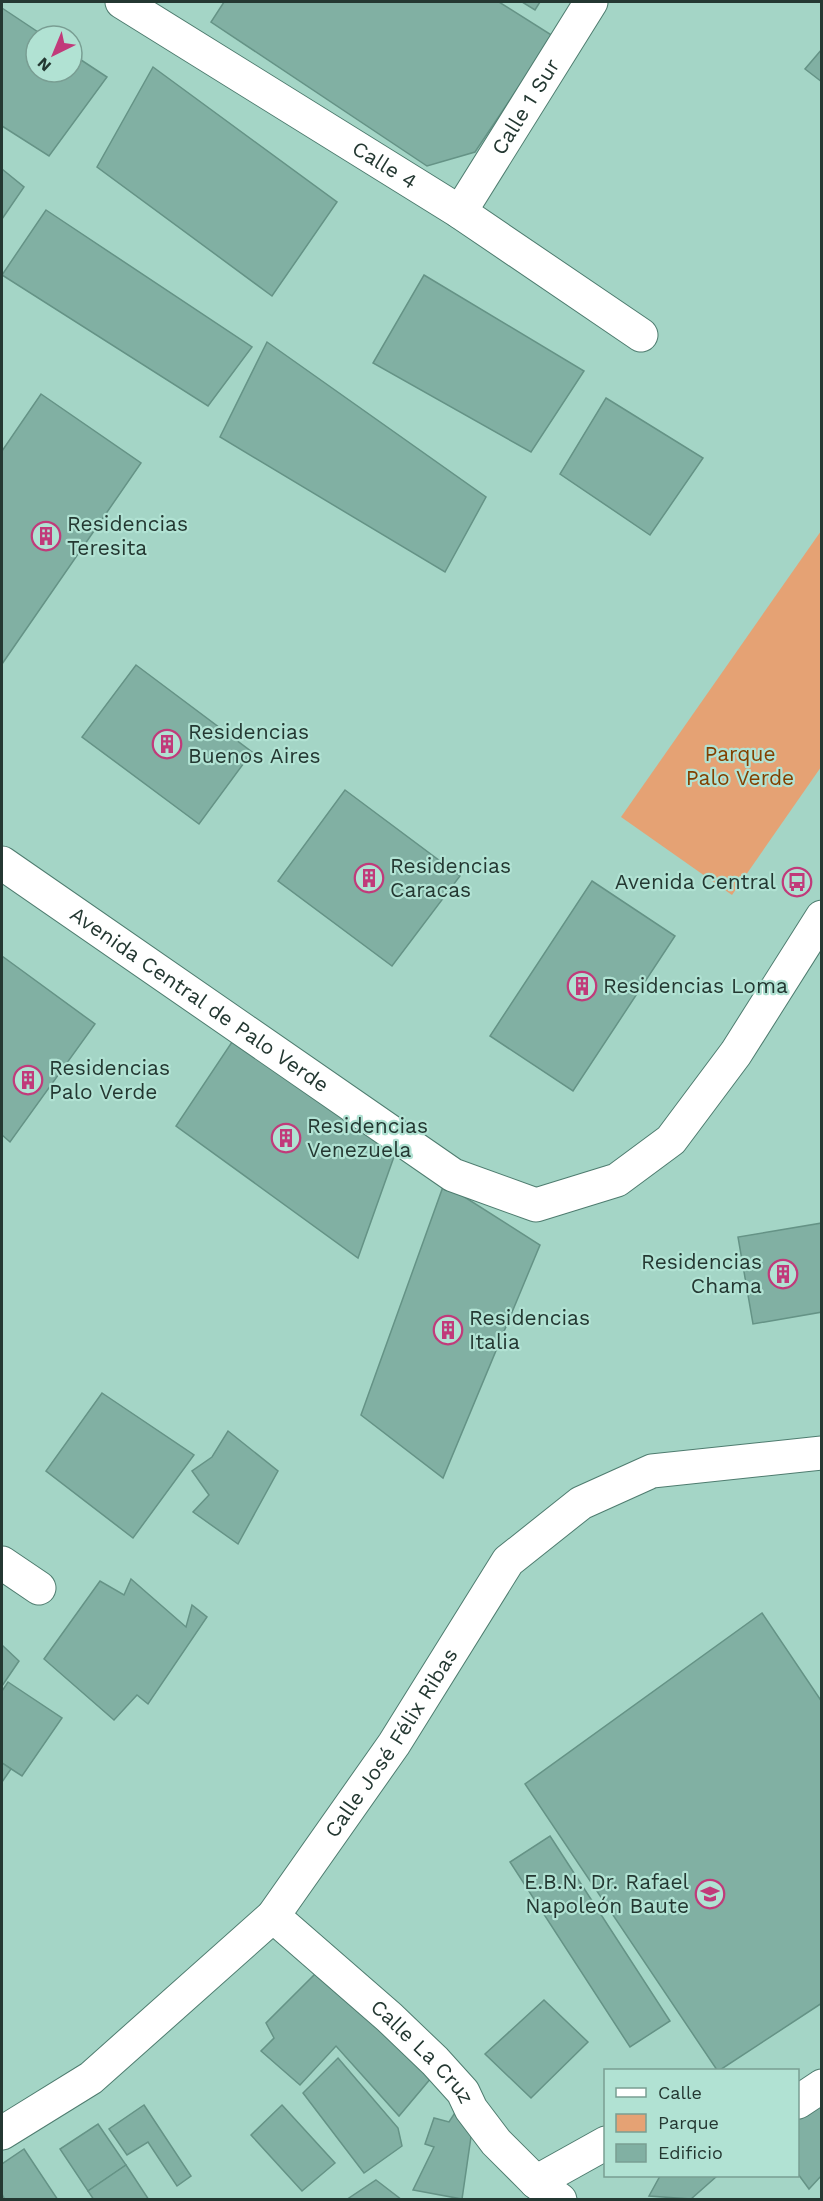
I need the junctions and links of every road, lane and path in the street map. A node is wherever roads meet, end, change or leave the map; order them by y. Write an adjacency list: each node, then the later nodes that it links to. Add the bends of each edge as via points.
1 (122, 2): 3 (street, Calle 4)
2 (591, 2): 3 (street, Calle 1 Sur)
3 (460, 212): 4 (street, Calle 4)
4 (641, 335)
5 (2, 863): 6 (street, Avenida Central de Palo Verde, via 453,1175 536,1205 617,1180 671,1140 736,1053)
6 (822, 917)
7 (822, 1453): 10 (street, Calle José Félix Ribas, via 652,1471 581,1503 508,1561 394,1744)
8 (2, 1563): 9 (street)
9 (39, 1588)
10 (273, 1916): 13 (street, Calle José Félix Ribas, via 91,2078); 15 (street, Calle La Cruz, via 435,2061 496,2142)
11 (822, 2086): 12 (street)
12 (799, 2101)
13 (2, 2133)
14 (604, 2145): 15 (street)
15 (548, 2191)

